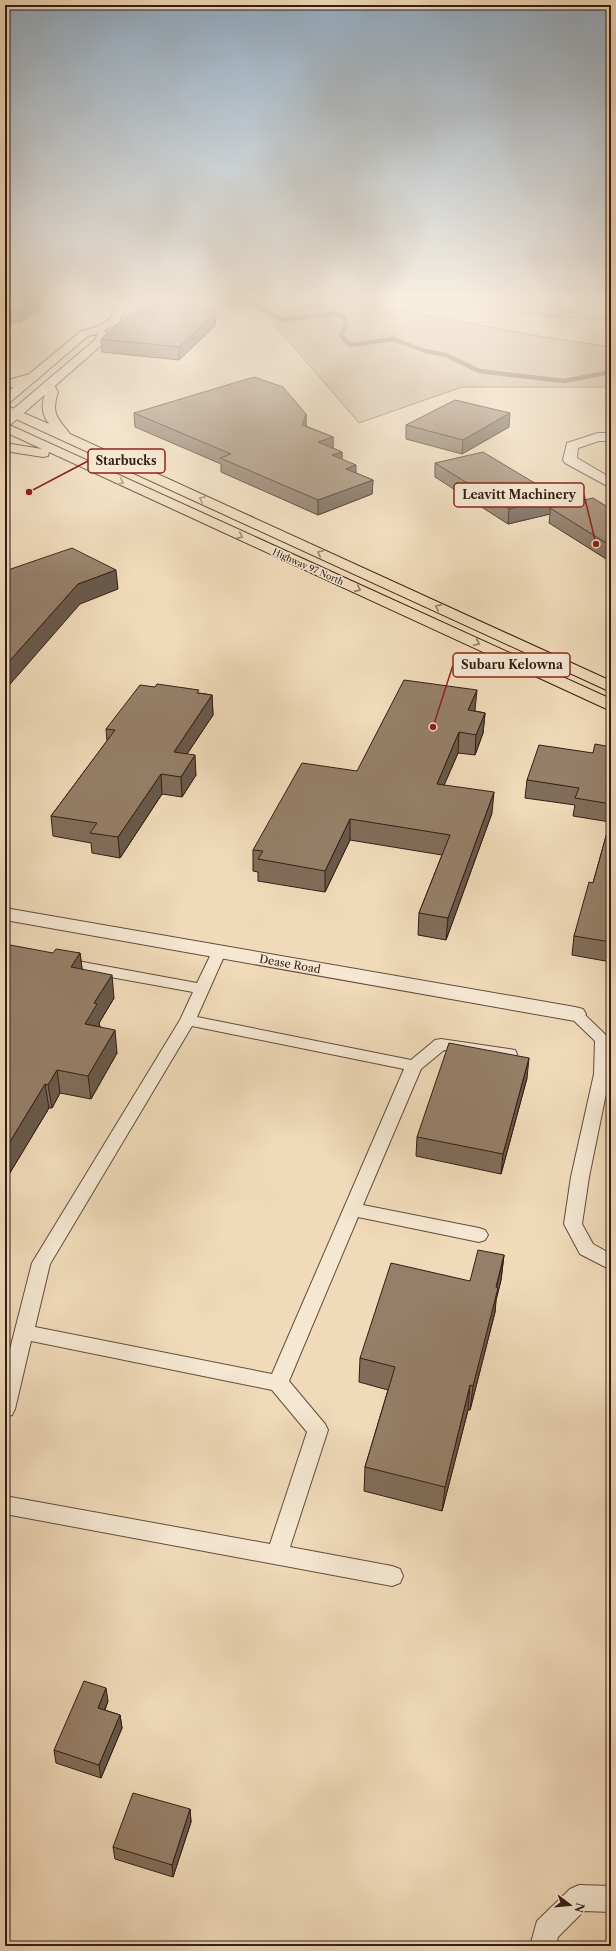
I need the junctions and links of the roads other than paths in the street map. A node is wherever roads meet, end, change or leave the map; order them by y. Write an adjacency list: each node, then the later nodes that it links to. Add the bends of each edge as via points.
1 (13, 393): 4 (street)
2 (38, 393): 5 (street)
3 (52, 393): 8 (highway, via 47,404 47,413)
4 (5, 400)
5 (11, 411): 6 (street); 8 (highway, Highway 97 North)
6 (5, 423)
7 (5, 427): 11 (highway, Highway 97 North)
8 (66, 437): 13 (highway, Highway 97 North, one-way to 8)
9 (611, 437): 12 (street, via 598,437 572,446 570,460)
10 (5, 447): 11 (highway)
11 (73, 460): 14 (highway, Highway 97 North, one-way to 14)
12 (611, 484)
13 (611, 687)
14 (611, 706)
15 (5, 914): 16 (street, Dease Road)
16 (219, 952): 18 (lane); 19 (street, Dease Road)
17 (50, 961): 18 (lane)
18 (202, 989): 20 (lane)
19 (575, 1014): 25 (lane, via 603,1040 602,1074 580,1177 573,1224 586,1249)
20 (188, 1020): 22 (lane); 26 (lane, via 41,1263)
21 (509, 1054): 22 (lane, via 441,1044)
22 (414, 1066): 23 (lane)
23 (353, 1209): 24 (lane); 27 (lane)
24 (479, 1235)
25 (611, 1264)
26 (24, 1332): 27 (lane); 28 (lane)
27 (278, 1383): 30 (lane, via 318,1430)
28 (5, 1409)
29 (5, 1504): 30 (lane)
30 (277, 1555): 31 (lane)
31 (392, 1576)
32 (611, 1899): 33 (lane, via 579,1898 546,1930)
33 (543, 1946)

